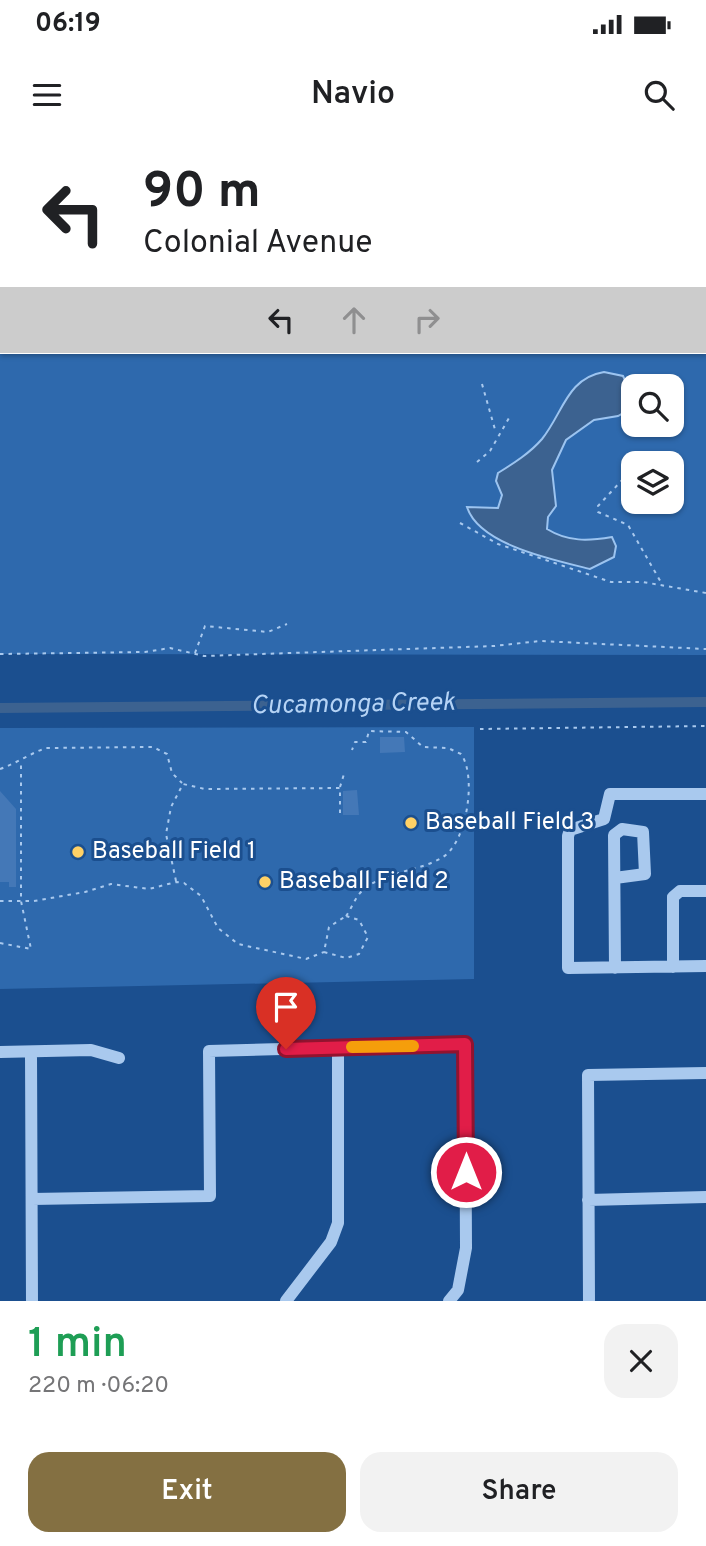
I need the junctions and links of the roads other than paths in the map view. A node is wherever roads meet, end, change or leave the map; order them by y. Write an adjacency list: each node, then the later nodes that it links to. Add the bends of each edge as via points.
1 (706, 794): 6 (street, via 614,793 606,800 604,819 570,830 568,968)
2 (615, 878): 6 (street)
3 (706, 891): 5 (street, via 680,891 673,897)
4 (706, 966): 5 (street)
5 (673, 967): 6 (street)
6 (615, 968)
7 (338, 1048): 13 (street, via 209,1051 210,1196); 16 (street, via 338,1223 331,1242); 17 (street, via 465,1044 466,1248 458,1290)
8 (0, 1052): 9 (street)
9 (31, 1052): 10 (street, via 91,1050); 13 (street)
10 (118, 1058)
11 (706, 1073): 14 (street, via 588,1075)
12 (706, 1197): 14 (street)
13 (32, 1199): 15 (street)
14 (588, 1200): 18 (street)
15 (32, 1301)
16 (286, 1301)
17 (449, 1301)
18 (589, 1301)

